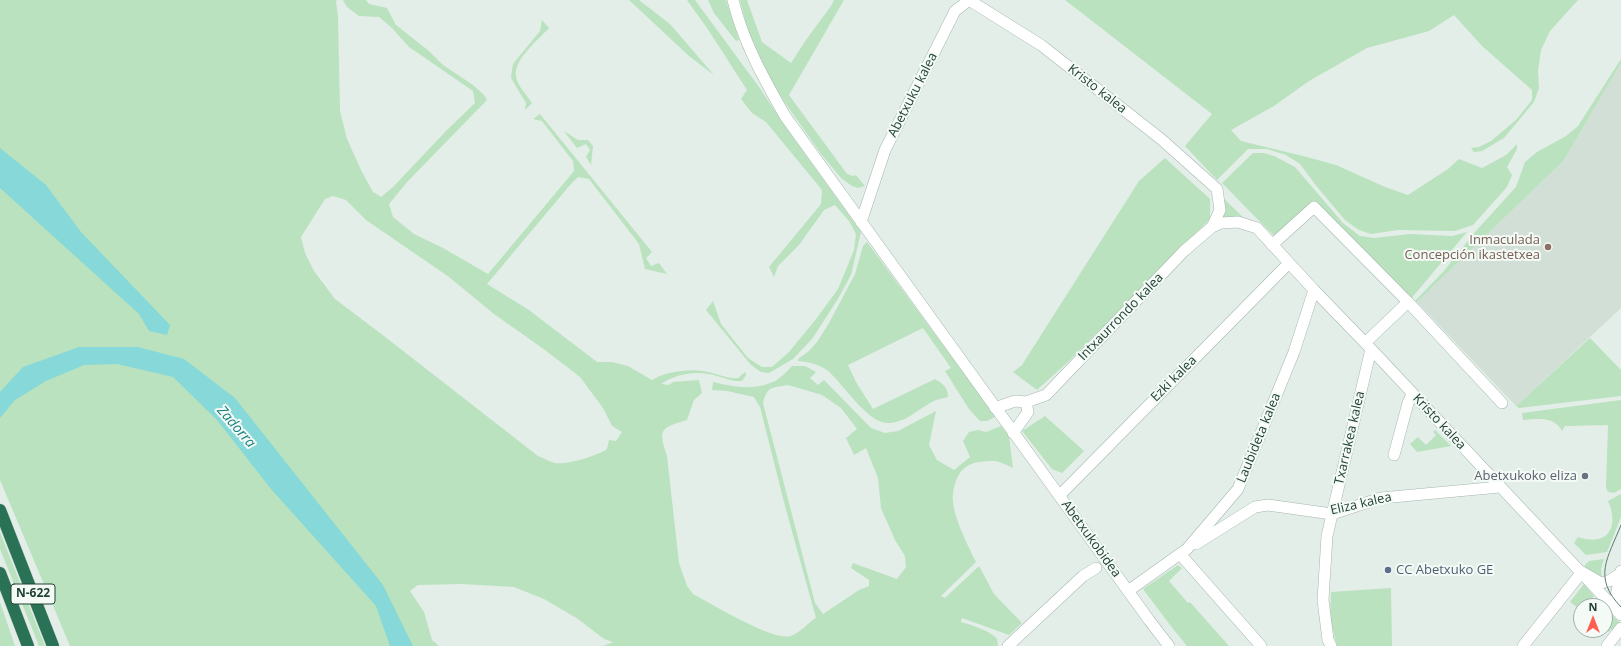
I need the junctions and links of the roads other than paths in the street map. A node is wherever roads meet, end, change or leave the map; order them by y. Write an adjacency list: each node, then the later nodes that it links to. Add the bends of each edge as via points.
1 (733, 0): 4 (street, Abetxukobidea, via 748,46 762,77 785,116)
2 (969, 0): 3 (street, Kristo kalea, via 1041,46 1161,139); 4 (street, Abetxuku kalea, via 955,11 885,150)
3 (1217, 189): 5 (street, Intxaurrondo kalea, via 1220,210)
4 (861, 222): 14 (street, Abetxukobidea)
5 (1212, 226): 6 (street, Kristo kalea, via 1238,222 1257,228); 12 (street, Intxaurrondo kalea, via 1184,251 1046,394)
6 (1272, 245): 7 (street, Kristo kalea); 9 (street, via 1314,207)
7 (1289, 263): 8 (street, Kristo kalea); 18 (street, Ezki kalea)
8 (1314, 290): 10 (street, Kristo kalea); 21 (street, Laubideta kalea, via 1294,352 1238,489)
9 (1408, 302): 10 (street); 13 (street)
10 (1368, 346): 11 (street, Kristo kalea); 20 (street, Txarrakea kalea)
11 (1412, 394): 16 (street); 17 (street, Kristo kalea)
12 (1026, 402): 14 (street, Intxaurrondo kalea, via 1015,401); 15 (street, via 1028,412)
13 (1502, 403)
14 (995, 408): 15 (street, Abetxukobidea)
15 (1013, 433): 18 (street, Abetxukobidea)
16 (1394, 455)
17 (1500, 487): 20 (street, Eliza kalea, via 1381,498); 23 (street, Kristo kalea)
18 (1060, 495): 26 (street, Abetxukobidea)
19 (0, 510): 30 (highway, N-622)
20 (1332, 514): 21 (street, Eliza kalea, via 1268,505 1255,507); 34 (street, Txarrakea kalea, via 1327,536 1323,600)
21 (1184, 552): 26 (street, Laubideta kalea); 33 (street)
22 (1096, 568): 31 (street, via 1078,581)
23 (1582, 572): 24 (street, via 1601,583 1609,581); 27 (street, Kristo kalea); 35 (street)
24 (1620, 572): 27 (street, via 1615,601)
25 (0, 573): 29 (highway, N-622)
26 (1128, 591): 32 (street, Abetxukobidea)
27 (1619, 614)
28 (1621, 628): 36 (street)
29 (28, 646)
30 (53, 646)
31 (1008, 646)
32 (1169, 646)
33 (1261, 646)
34 (1331, 646)
35 (1523, 646)
36 (1607, 646)

